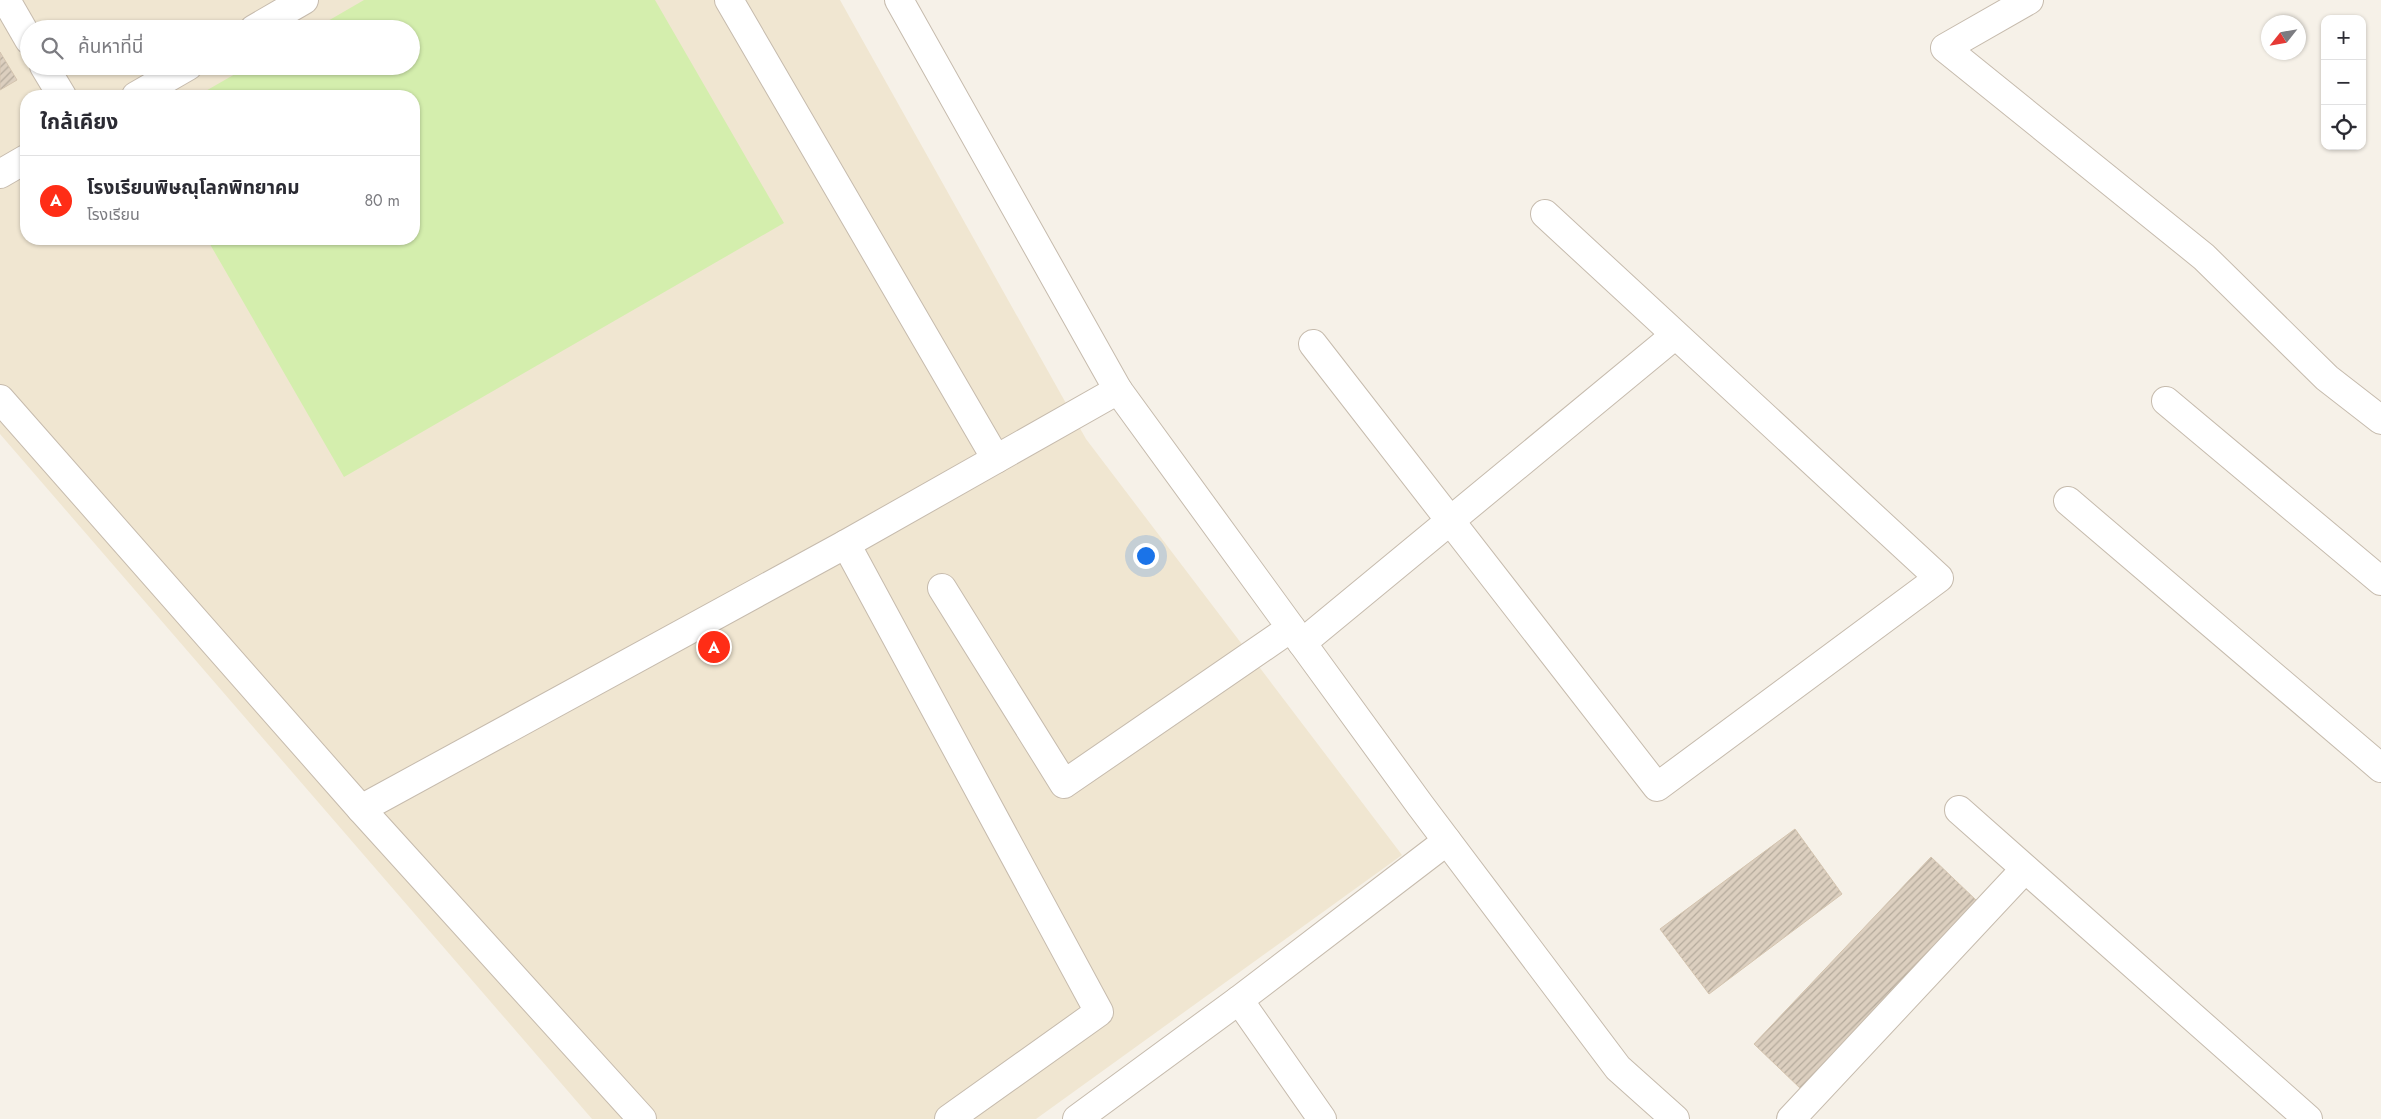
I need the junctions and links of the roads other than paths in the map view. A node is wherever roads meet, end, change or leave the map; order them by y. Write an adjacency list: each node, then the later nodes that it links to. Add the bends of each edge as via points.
1 (6, 0): 7 (street)
2 (304, 0): 6 (street)
3 (729, 0): 21 (street)
4 (899, 0): 17 (street)
5 (2029, 0): 20 (street, via 1945,48 2204,257 2327,378)
6 (270, 20)
7 (20, 24)
8 (49, 75): 10 (street)
9 (172, 75): 11 (street)
10 (58, 90)
11 (146, 90)
12 (20, 162): 13 (street)
13 (0, 174)
14 (1545, 214): 15 (street)
15 (1674, 336): 23 (street); 23 (street, via 1939,578 1657,787)
16 (1313, 344): 23 (street)
17 (1118, 390): 21 (street); 27 (street)
18 (0, 399): 29 (street)
19 (2166, 401): 25 (street)
20 (2381, 420)
21 (996, 459): 24 (street)
22 (2068, 501): 28 (street)
23 (1450, 521): 27 (street)
24 (846, 544): 29 (street); 35 (street, via 1098,1012)
25 (2381, 581)
26 (942, 588): 27 (street, via 1064,784)
27 (1296, 635): 31 (street)
28 (2381, 768)
29 (361, 809): 34 (street)
30 (1959, 810): 32 (street)
31 (1447, 841): 33 (street); 38 (street, via 1618,1068)
32 (2026, 869): 39 (street); 40 (street)
33 (1239, 1000): 36 (street); 37 (street)
34 (642, 1119)
35 (949, 1119)
36 (1077, 1119)
37 (1322, 1119)
38 (1675, 1119)
39 (1792, 1119)
40 (2308, 1119)

